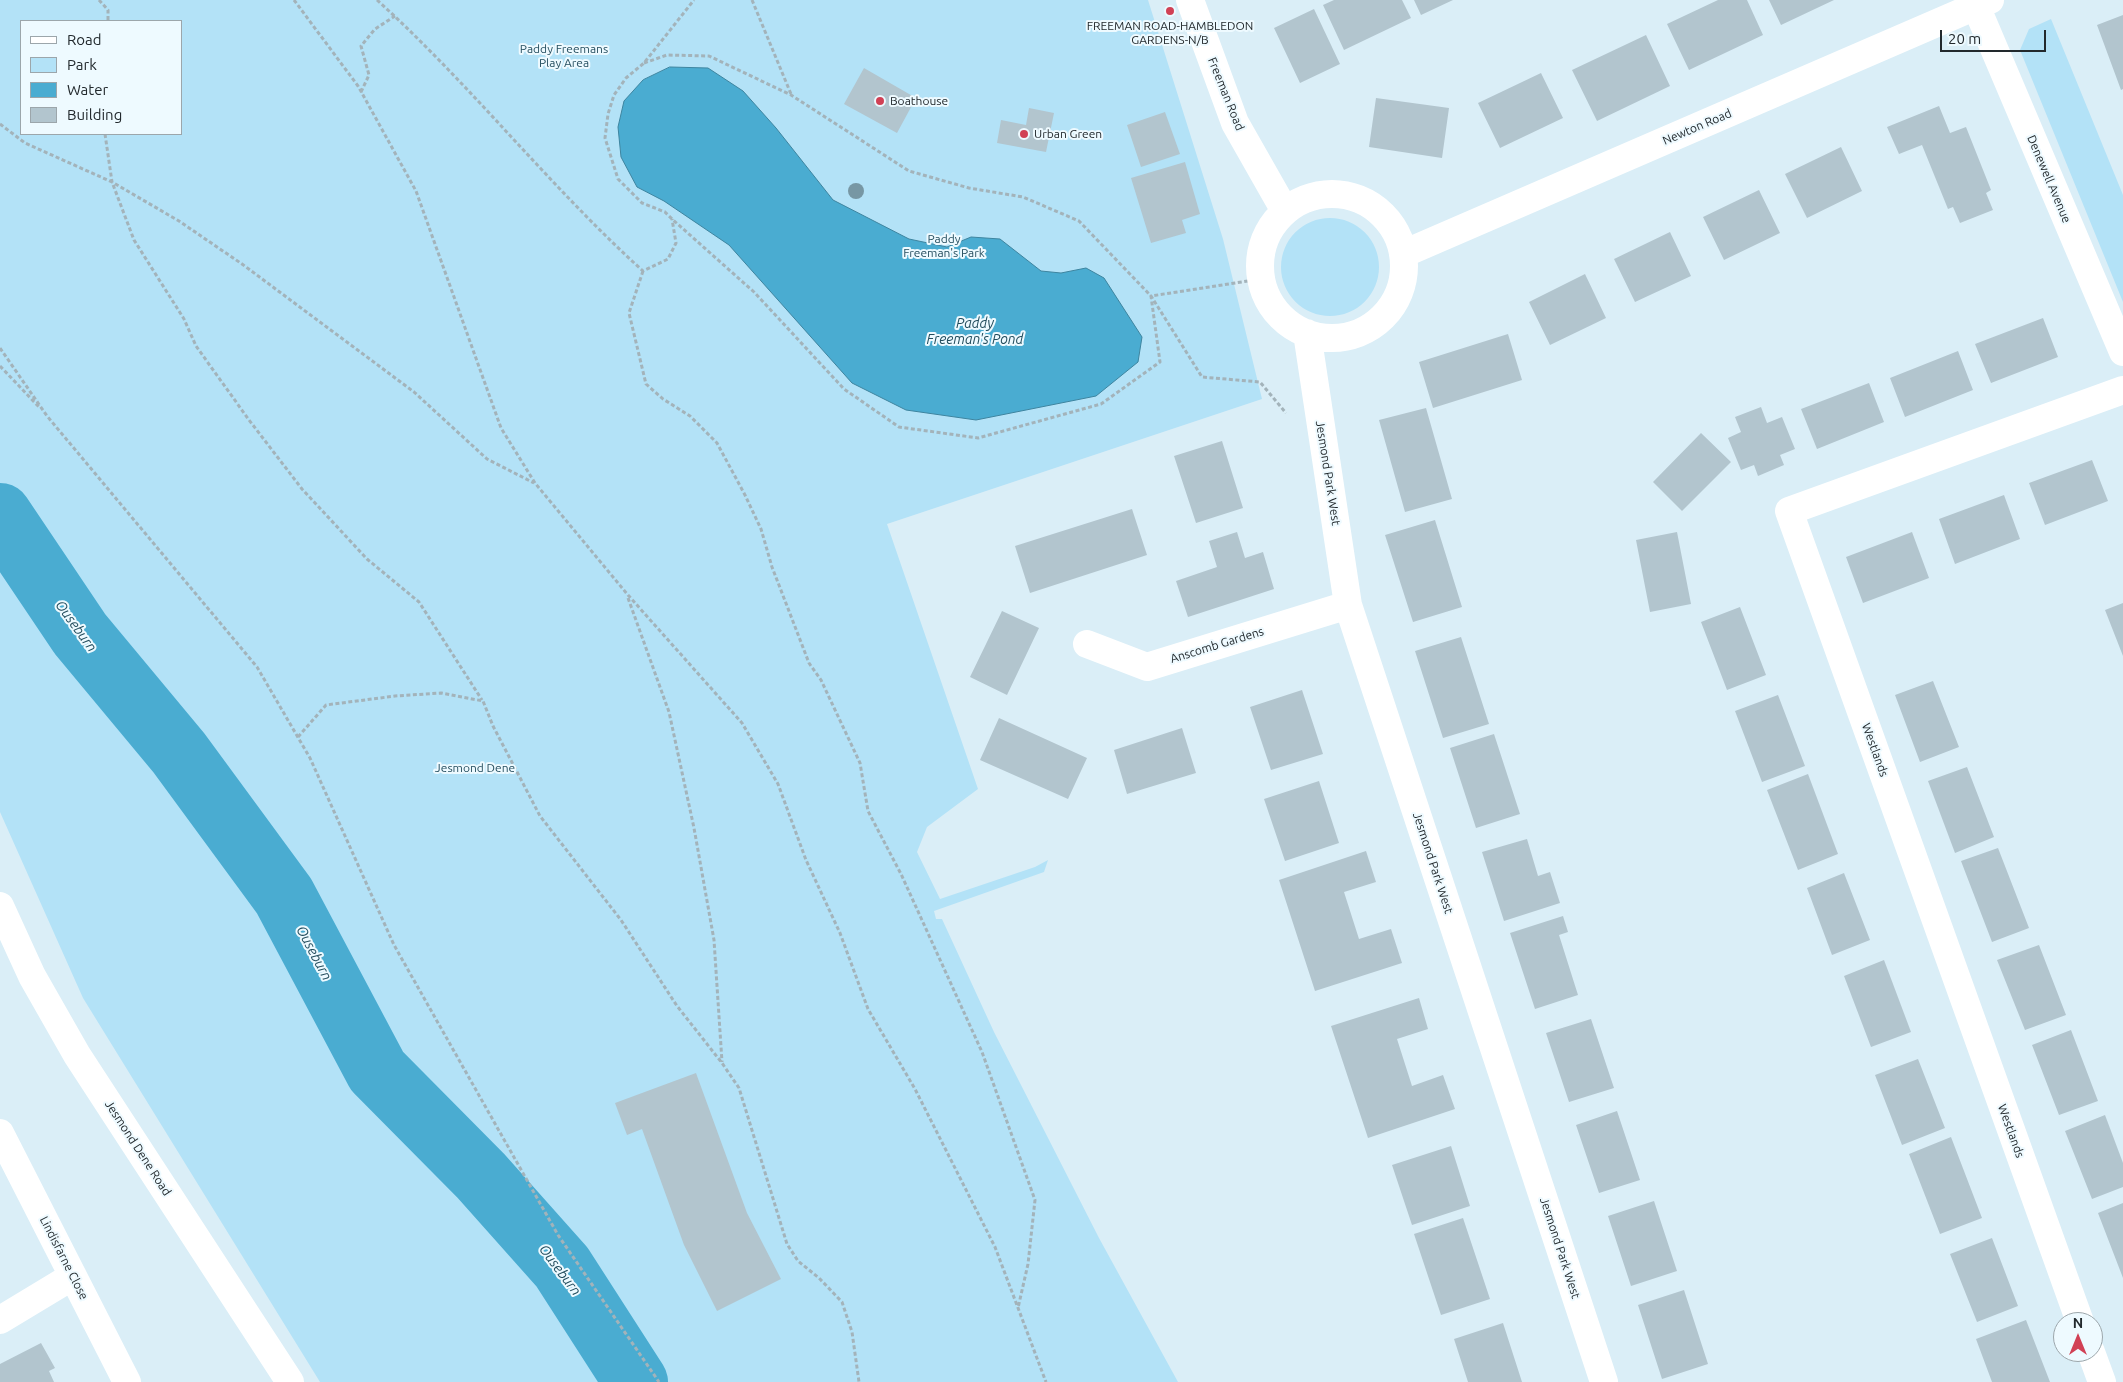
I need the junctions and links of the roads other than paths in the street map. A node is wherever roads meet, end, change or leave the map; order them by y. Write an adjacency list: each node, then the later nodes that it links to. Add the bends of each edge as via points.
1 (1190, 0): 3 (street, Freeman Road, via 1235,123)
2 (1983, 3): 4 (street, Newton Road); 6 (street, Denewell Avenue)
3 (1285, 211): 4 (street, via 1303,200 1324,194 1346,195 1366,202 1384,216 1397,233); 5 (street, via 1269,230 1261,253 1261,279 1269,302 1285,320)
4 (1404, 254): 5 (street, via 1404,275 1398,296 1386,314 1369,328 1349,336 1328,338)
5 (1307, 333): 8 (street, Jesmond Park West)
6 (2123, 352)
7 (2123, 390): 13 (street, Westlands, via 1789,511)
8 (1348, 605): 9 (street, Anscomb Gardens, via 1147,667); 18 (street, Jesmond Park West)
9 (1087, 644)
10 (0, 906): 16 (street, Jesmond Dene Road, via 32,976 77,1055)
11 (0, 1133): 12 (street, Lindisfarne Close)
12 (73, 1276): 14 (street); 17 (street, Lindisfarne Close)
13 (2076, 1312)
14 (0, 1320)
15 (2095, 1362): 19 (street)
16 (285, 1380)
17 (127, 1382)
18 (1604, 1382)
19 (2102, 1382)

